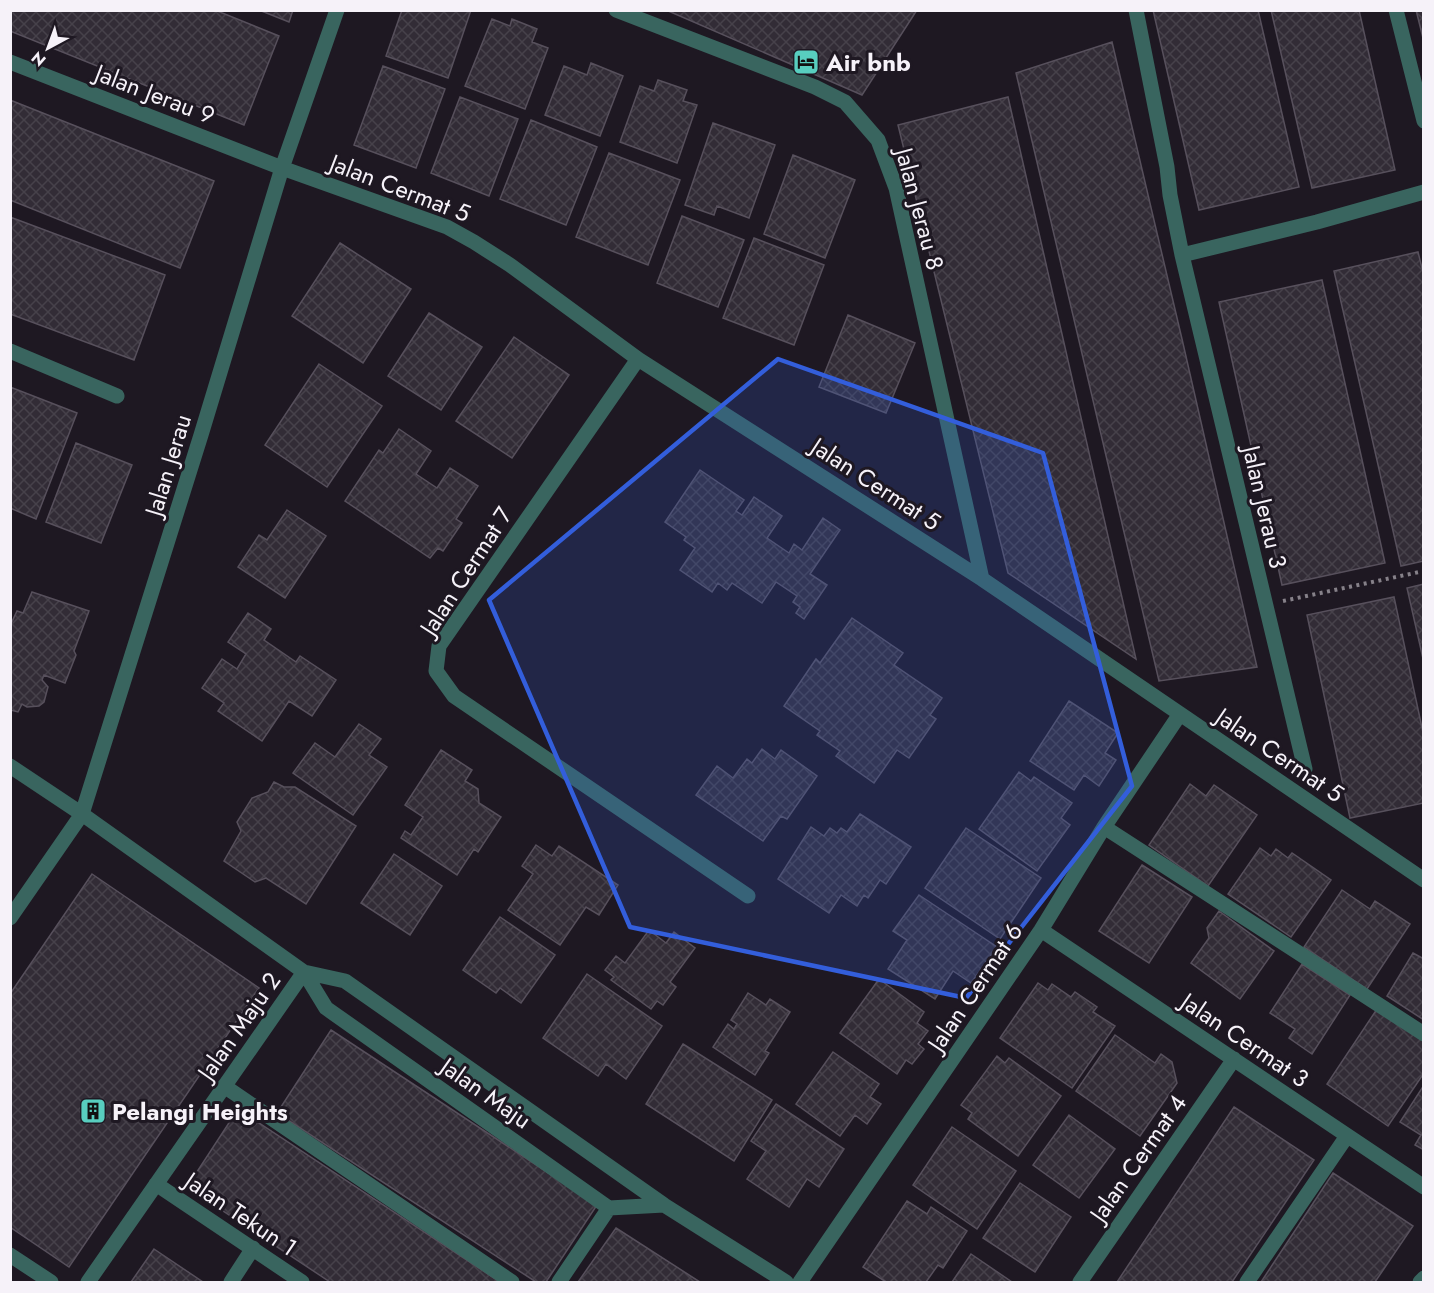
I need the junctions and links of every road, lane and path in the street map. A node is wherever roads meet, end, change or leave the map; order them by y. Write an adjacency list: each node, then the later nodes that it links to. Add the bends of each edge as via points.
1 (338, 10): 7 (street, Jalan Jerau)
2 (616, 10): 14 (street, Jalan Jerau 8, via 815,87 845,102 878,140 896,188)
3 (1136, 10): 9 (street, Jalan Jerau 3)
4 (1396, 10): 6 (street)
5 (10, 62): 7 (street, Jalan Jerau 9)
6 (1424, 121)
7 (282, 168): 11 (street, Jalan Cermat 5, via 447,227 510,265); 19 (street, Jalan Jerau)
8 (1424, 192): 9 (street)
9 (1182, 255): 15 (street, Jalan Jerau 3)
10 (10, 351): 12 (street)
11 (638, 359): 14 (street, Jalan Cermat 5); 22 (street, Jalan Cermat 7, via 439,646 436,671 454,696)
12 (117, 396)
13 (1424, 571): 15 (path)
14 (982, 579): 16 (street, Jalan Cermat 5)
15 (1266, 605): 18 (street, Jalan Jerau 3)
16 (1180, 714): 20 (street, Jalan Cermat 6); 21 (street, Jalan Cermat 5)
17 (10, 766): 19 (street, Jalan Maju)
18 (1305, 769)
19 (82, 814): 23 (street, Jalan Jerau); 25 (street, Jalan Maju)
20 (1104, 827): 24 (street, Jalan Cermat 6); 26 (street)
21 (1424, 880)
22 (748, 896)
23 (10, 918)
24 (1041, 930): 27 (street, Jalan Cermat 3); 44 (street, Jalan Cermat 6)
25 (304, 972): 28 (street, Jalan Maju 2); 32 (street, Jalan Maju, via 345,981); 33 (street, Jalan Maju, via 327,1008)
26 (1424, 1034)
27 (1234, 1059): 29 (street, Jalan Cermat 3); 45 (street, Jalan Cermat 4)
28 (224, 1086): 30 (street, Jalan Maju 2); 41 (street)
29 (1347, 1136): 31 (street, Jalan Cermat 3); 46 (street)
30 (156, 1184): 34 (street, Jalan Tekun 1); 38 (street, Jalan Maju 2)
31 (1424, 1187)
32 (664, 1205): 33 (street); 43 (street, Jalan Maju)
33 (609, 1208): 42 (street)
34 (253, 1248): 39 (street); 40 (street, Jalan Tekun 1)
35 (10, 1255): 37 (street)
36 (1424, 1278): 47 (street)
37 (51, 1282)
38 (88, 1282)
39 (231, 1282)
40 (302, 1282)
41 (512, 1282)
42 (559, 1282)
43 (786, 1282)
44 (800, 1282)
45 (1080, 1282)
46 (1247, 1282)
47 (1420, 1282)

